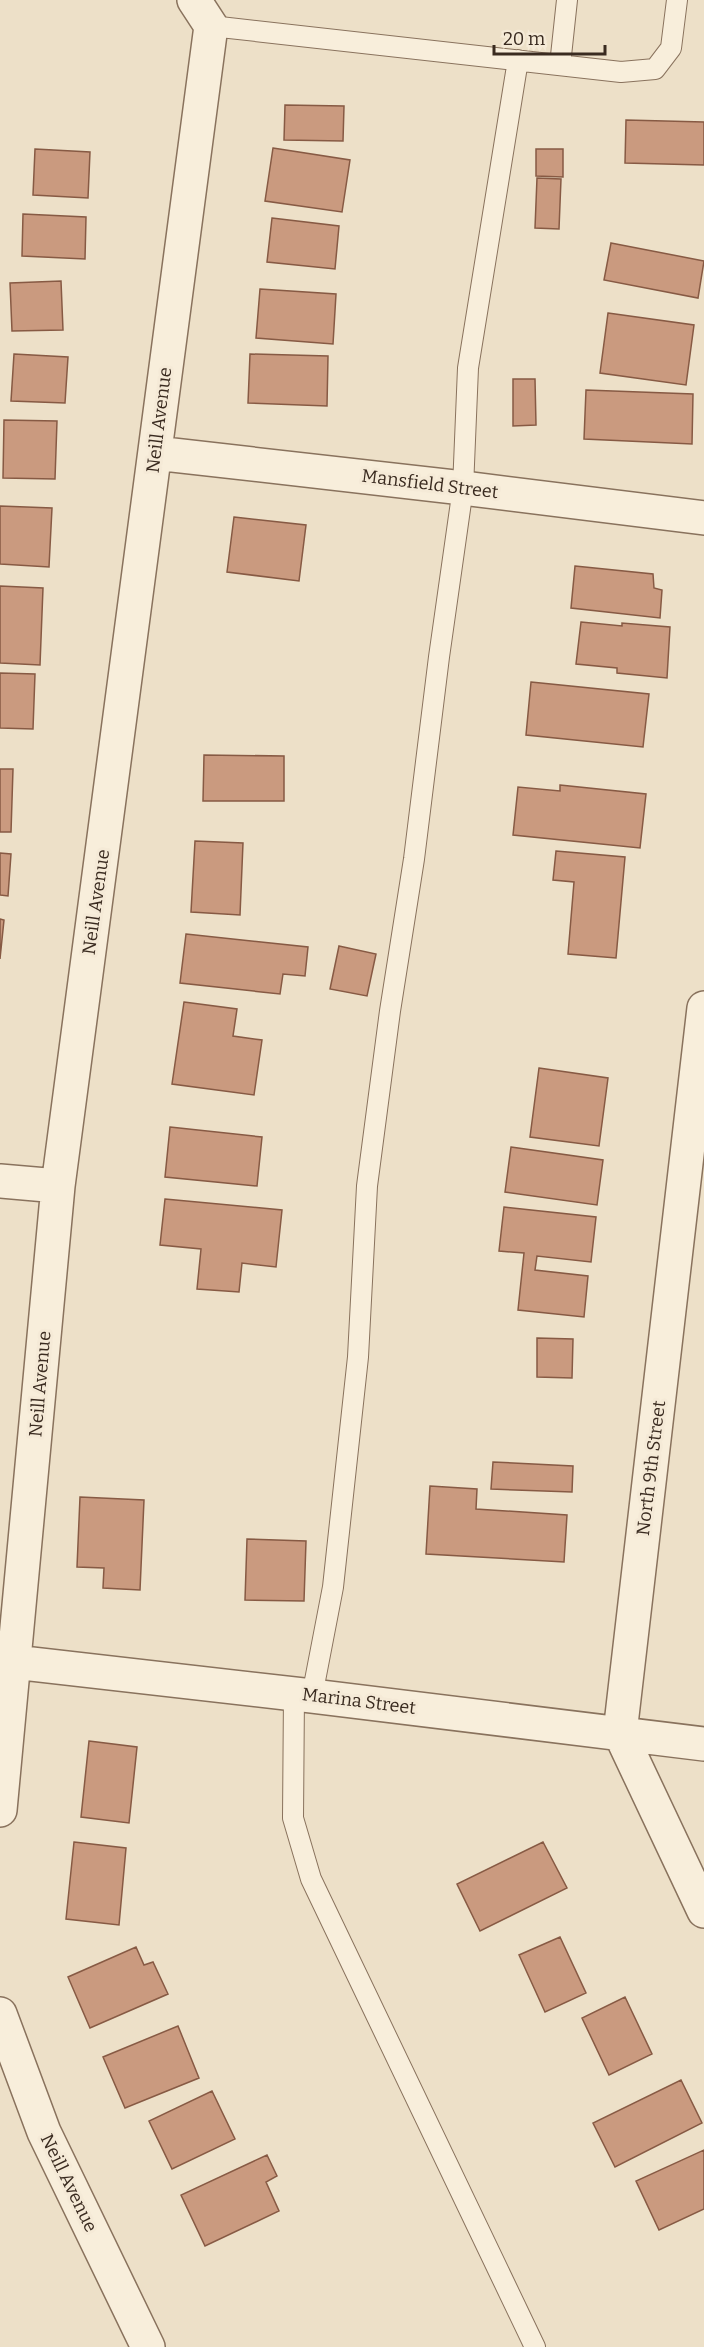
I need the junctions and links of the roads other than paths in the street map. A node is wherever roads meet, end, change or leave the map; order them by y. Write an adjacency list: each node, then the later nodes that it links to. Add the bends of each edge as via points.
1 (567, 0): 5 (lane)
2 (677, 0): 5 (lane, via 671,48 655,69 621,72)
3 (202, 13): 4 (lane); 6 (street, Neill Avenue)
4 (518, 60): 5 (lane); 7 (lane, via 468,369)
5 (560, 65)
6 (155, 453): 7 (street, Mansfield Street); 11 (street, Neill Avenue)
7 (463, 488): 8 (street, Mansfield Street); 13 (lane, via 367,1186 358,1357 333,1587)
8 (704, 518)
9 (704, 1008): 14 (street, North 9th Street)
10 (0, 1181): 11 (street)
11 (58, 1186): 12 (street, Neill Avenue)
12 (14, 1662): 13 (street, Marina Street); 16 (street, Neill Avenue)
13 (303, 1695): 14 (street, Marina Street); 20 (lane, via 292,1818 311,1879)
14 (620, 1733): 15 (street, Marina Street); 17 (street)
15 (704, 1744)
16 (0, 1810)
17 (704, 1911)
18 (0, 2014): 19 (street, Neill Avenue, via 44,2132)
19 (148, 2347)
20 (535, 2347)

